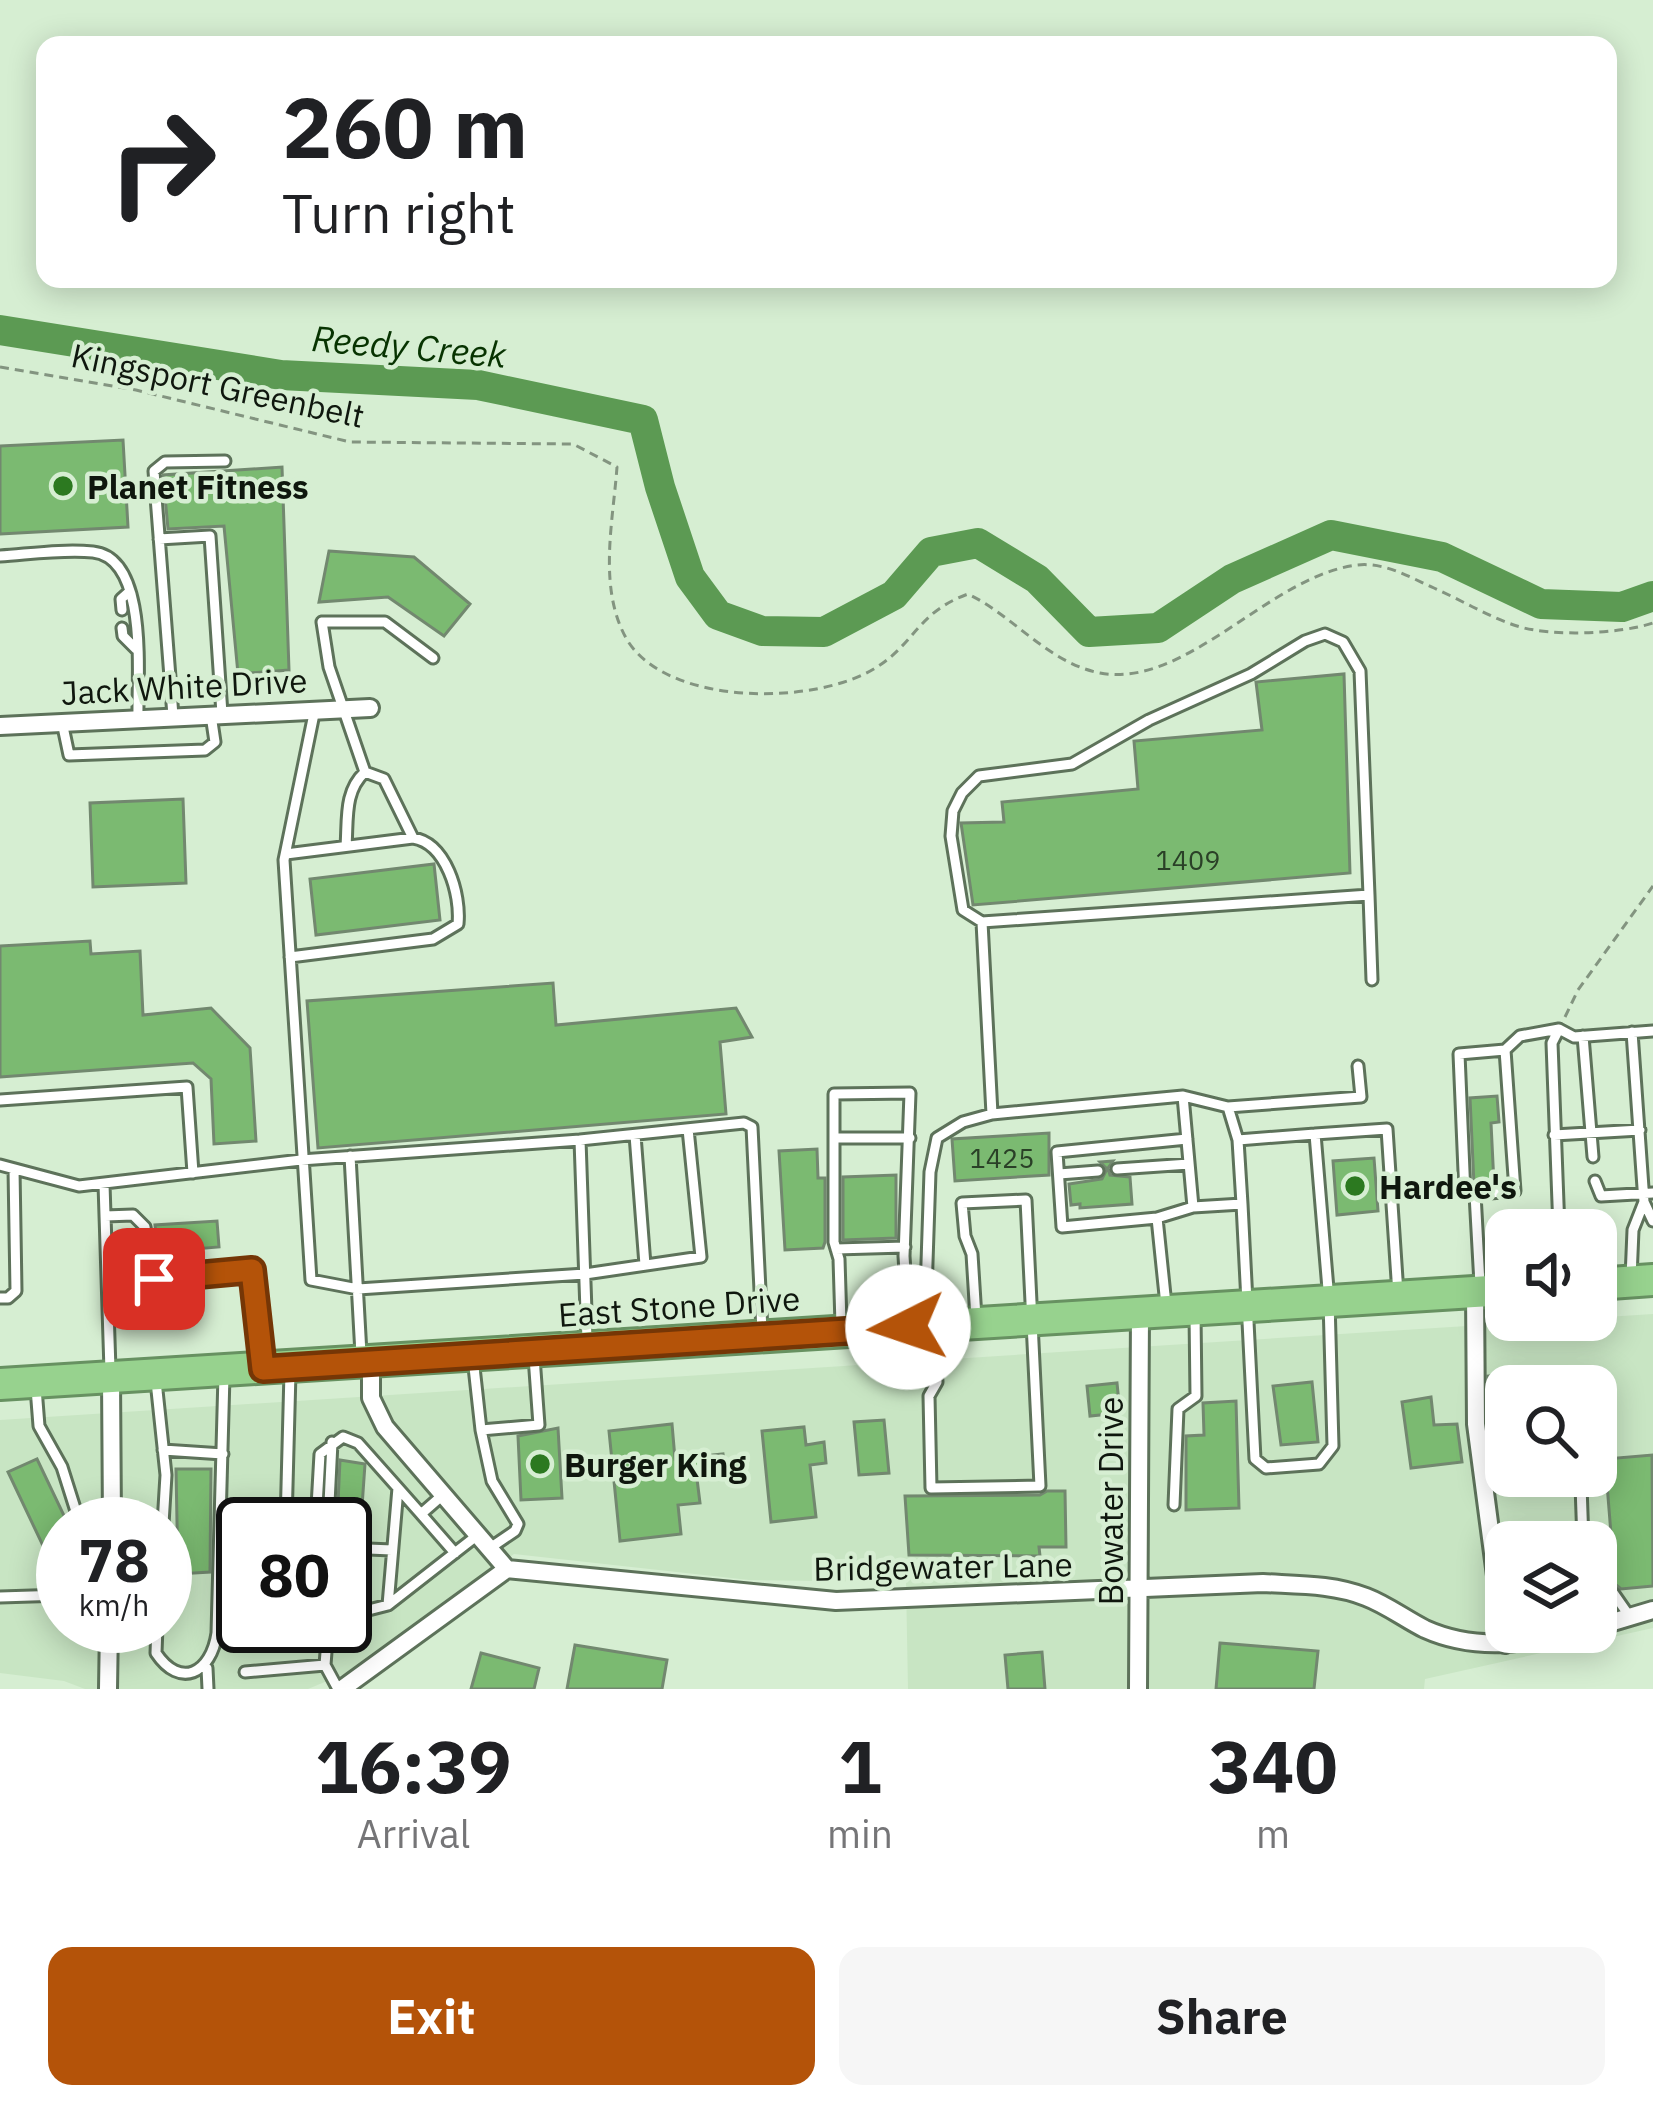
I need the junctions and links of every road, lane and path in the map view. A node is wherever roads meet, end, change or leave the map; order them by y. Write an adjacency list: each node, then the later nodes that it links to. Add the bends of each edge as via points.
1 (0, 367): 7 (path, Kingsport Greenbelt, via 136,390 350,442 573,444 617,467 609,590 627,640 660,673 715,688 774,696 833,689 880,666 940,604 968,594 998,608 1043,648 1101,673 1154,669 1279,593 1355,565 1387,566 1518,626 1556,632)
2 (225, 460): 3 (lane, via 158,465)
3 (159, 539): 14 (lane, via 210,536); 15 (lane)
4 (0, 556): 5 (lane, via 97,552 117,562)
5 (130, 591): 6 (lane); 9 (lane)
6 (122, 610)
7 (1653, 623)
8 (122, 628): 9 (lane)
9 (136, 650): 16 (lane)
10 (433, 658): 12 (lane, via 385,622 322,622)
11 (370, 708): 12 (street, Jack White Drive)
12 (343, 709): 13 (street, Jack White Drive); 19 (lane)
13 (315, 710): 14 (street, Jack White Drive); 22 (lane)
14 (216, 714): 15 (street, Jack White Drive); 17 (lane, via 214,742 205,750 69,754)
15 (173, 716): 16 (street, Jack White Drive)
16 (138, 718): 17 (street, Jack White Drive)
17 (62, 722): 18 (street, Jack White Drive)
18 (0, 726)
19 (365, 772): 20 (lane, via 384,779); 21 (lane, via 349,797)
20 (413, 838): 21 (lane); 26 (lane, via 441,856 458,924 433,939)
21 (346, 846): 22 (lane)
22 (286, 854): 26 (lane)
23 (1653, 886): 28 (path)
24 (1369, 896): 25 (lane); 25 (lane, via 1360,670 1343,642 1325,634 1072,764 979,776 953,811 951,836 963,910); 27 (lane)
25 (982, 922): 37 (lane)
26 (290, 957): 51 (lane)
27 (1372, 980)
28 (1559, 1029): 31 (lane); 32 (lane, via 1520,1036); 43 (lane, via 1552,1043)
29 (1653, 1031): 30 (lane)
30 (1632, 1033): 31 (lane); 39 (lane)
31 (1583, 1036): 40 (lane)
32 (1505, 1050): 61 (lane, via 1515,1191); 61 (lane, via 1459,1054 1465,1195)
33 (1358, 1066): 36 (lane, via 1361,1096)
34 (1183, 1096): 36 (lane); 37 (lane); 46 (lane)
35 (0, 1100): 57 (lane, via 187,1087)
36 (1228, 1107): 48 (lane)
37 (992, 1114): 87 (lane, via 938,1138)
38 (688, 1129): 42 (lane); 73 (lane, via 701,1257); 89 (lane, via 752,1127)
39 (1640, 1130): 40 (lane); 62 (lane)
40 (1591, 1133): 43 (lane); 50 (lane)
41 (1315, 1134): 48 (lane); 79 (lane, via 1387,1129); 81 (lane)
42 (635, 1135): 47 (lane); 73 (lane)
43 (1554, 1135): 67 (lane)
44 (834, 1138): 45 (lane); 45 (lane, via 834,1094 910,1093); 72 (lane)
45 (910, 1138): 71 (lane)
46 (1186, 1138): 52 (lane); 58 (lane, via 1058,1152)
47 (580, 1140): 49 (lane); 74 (lane)
48 (1238, 1140): 63 (lane)
49 (350, 1156): 51 (lane); 77 (lane)
50 (1593, 1157)
51 (301, 1160): 57 (lane); 77 (lane, via 311,1280)
52 (1189, 1164): 55 (lane); 64 (lane)
53 (0, 1165): 54 (lane)
54 (14, 1169): 60 (lane, via 79,1186); 65 (lane)
55 (1117, 1169)
56 (1098, 1171): 58 (lane)
57 (193, 1173): 60 (lane)
58 (1059, 1174): 69 (lane, via 1062,1227)
59 (1594, 1181): 62 (lane, via 1600,1196)
60 (104, 1184): 68 (lane)
61 (1475, 1194): 75 (lane)
62 (1647, 1196): 70 (lane); 76 (lane, via 1633,1230)
63 (1242, 1204): 64 (lane); 82 (lane)
64 (1193, 1207): 69 (lane)
65 (15, 1208): 66 (lane); 80 (lane, via 16,1291)
66 (0, 1209)
67 (1558, 1209)
68 (105, 1216): 94 (lane, via 133,1215 145,1227 154,1279 252,1270); 97 (lane)
69 (1157, 1217): 83 (lane)
70 (1653, 1221)
71 (905, 1247): 72 (lane); 87 (lane)
72 (836, 1250): 88 (lane)
73 (645, 1265): 74 (lane)
74 (585, 1274): 77 (lane); 90 (lane)
75 (1485, 1275)
76 (1642, 1281)
77 (358, 1289): 93 (lane)
78 (1485, 1291): 79 (highway, East Stone Drive)
79 (1398, 1296): 81 (highway, East Stone Drive)
80 (0, 1298)
81 (1329, 1300): 82 (highway, East Stone Drive); 82 (lane, via 1333,1446 1318,1464 1266,1468 1256,1459)
82 (1246, 1306): 83 (highway, East Stone Drive)
83 (1167, 1311): 85 (highway, East Stone Drive); 112 (lane, via 1196,1396 1178,1409); 120 (street, Bowater Drive)
84 (1485, 1315): 114 (street, via 1476,1424)
85 (1032, 1319): 86 (highway, East Stone Drive); 86 (lane, via 1026,1200 962,1203); 87 (lane, via 1040,1486 931,1488 929,1396 937,1382)
86 (976, 1323): 87 (highway, East Stone Drive)
87 (922, 1326): 88 (highway, East Stone Drive)
88 (841, 1331): 89 (highway, East Stone Drive)
89 (762, 1336): 90 (highway, East Stone Drive)
90 (587, 1348): 91 (highway, East Stone Drive)
91 (534, 1352): 92 (highway, East Stone Drive); 100 (lane, via 539,1425)
92 (473, 1355): 93 (highway, East Stone Drive); 100 (lane)
93 (366, 1362): 94 (highway, East Stone Drive); 105 (street, via 374,1409)
94 (277, 1368): 95 (highway, East Stone Drive); 109 (lane)
95 (224, 1371): 96 (highway, East Stone Drive); 103 (lane)
96 (156, 1375): 97 (highway, East Stone Drive); 102 (lane)
97 (110, 1378): 98 (highway, East Stone Drive); 107 (street)
98 (35, 1382): 99 (highway, East Stone Drive); 106 (lane, via 39,1426)
99 (0, 1384)
100 (481, 1430): 115 (lane, via 492,1481 518,1524 507,1538)
101 (332, 1442): 104 (lane, via 358,1442); 110 (lane, via 320,1454); 111 (lane)
102 (163, 1450): 103 (lane); 108 (lane)
103 (223, 1454): 134 (lane, via 217,1633)
104 (398, 1488): 113 (lane); 117 (lane)
105 (445, 1493): 113 (lane); 115 (street)
106 (71, 1497)
107 (112, 1497)
108 (163, 1497)
109 (284, 1497)
110 (318, 1497)
111 (329, 1497)
112 (1174, 1505)
113 (421, 1514): 118 (lane)
114 (1489, 1521)
115 (485, 1541): 118 (lane); 119 (street)
116 (372, 1549): 117 (lane)
117 (392, 1550): 124 (lane)
118 (455, 1553): 124 (lane)
119 (507, 1569): 120 (street, Bridgewater Lane, via 792,1600); 138 (street)
120 (1141, 1591): 129 (street, Bridgewater Lane, via 1263,1582 1332,1587 1426,1630); 139 (street, Bowater Drive)
121 (36, 1595): 122 (lane)
122 (0, 1597)
123 (1617, 1598): 127 (lane)
124 (388, 1605): 125 (lane)
125 (372, 1609)
126 (1653, 1610): 127 (street)
127 (1630, 1616): 128 (street)
128 (1617, 1620)
129 (1485, 1643)
130 (109, 1653): 136 (street)
131 (156, 1653): 134 (lane, via 177,1675)
132 (327, 1653): 133 (lane)
133 (326, 1665): 135 (lane); 138 (lane)
134 (207, 1667): 137 (lane)
135 (244, 1672)
136 (108, 1689)
137 (208, 1689)
138 (340, 1689)
139 (1138, 1689)

